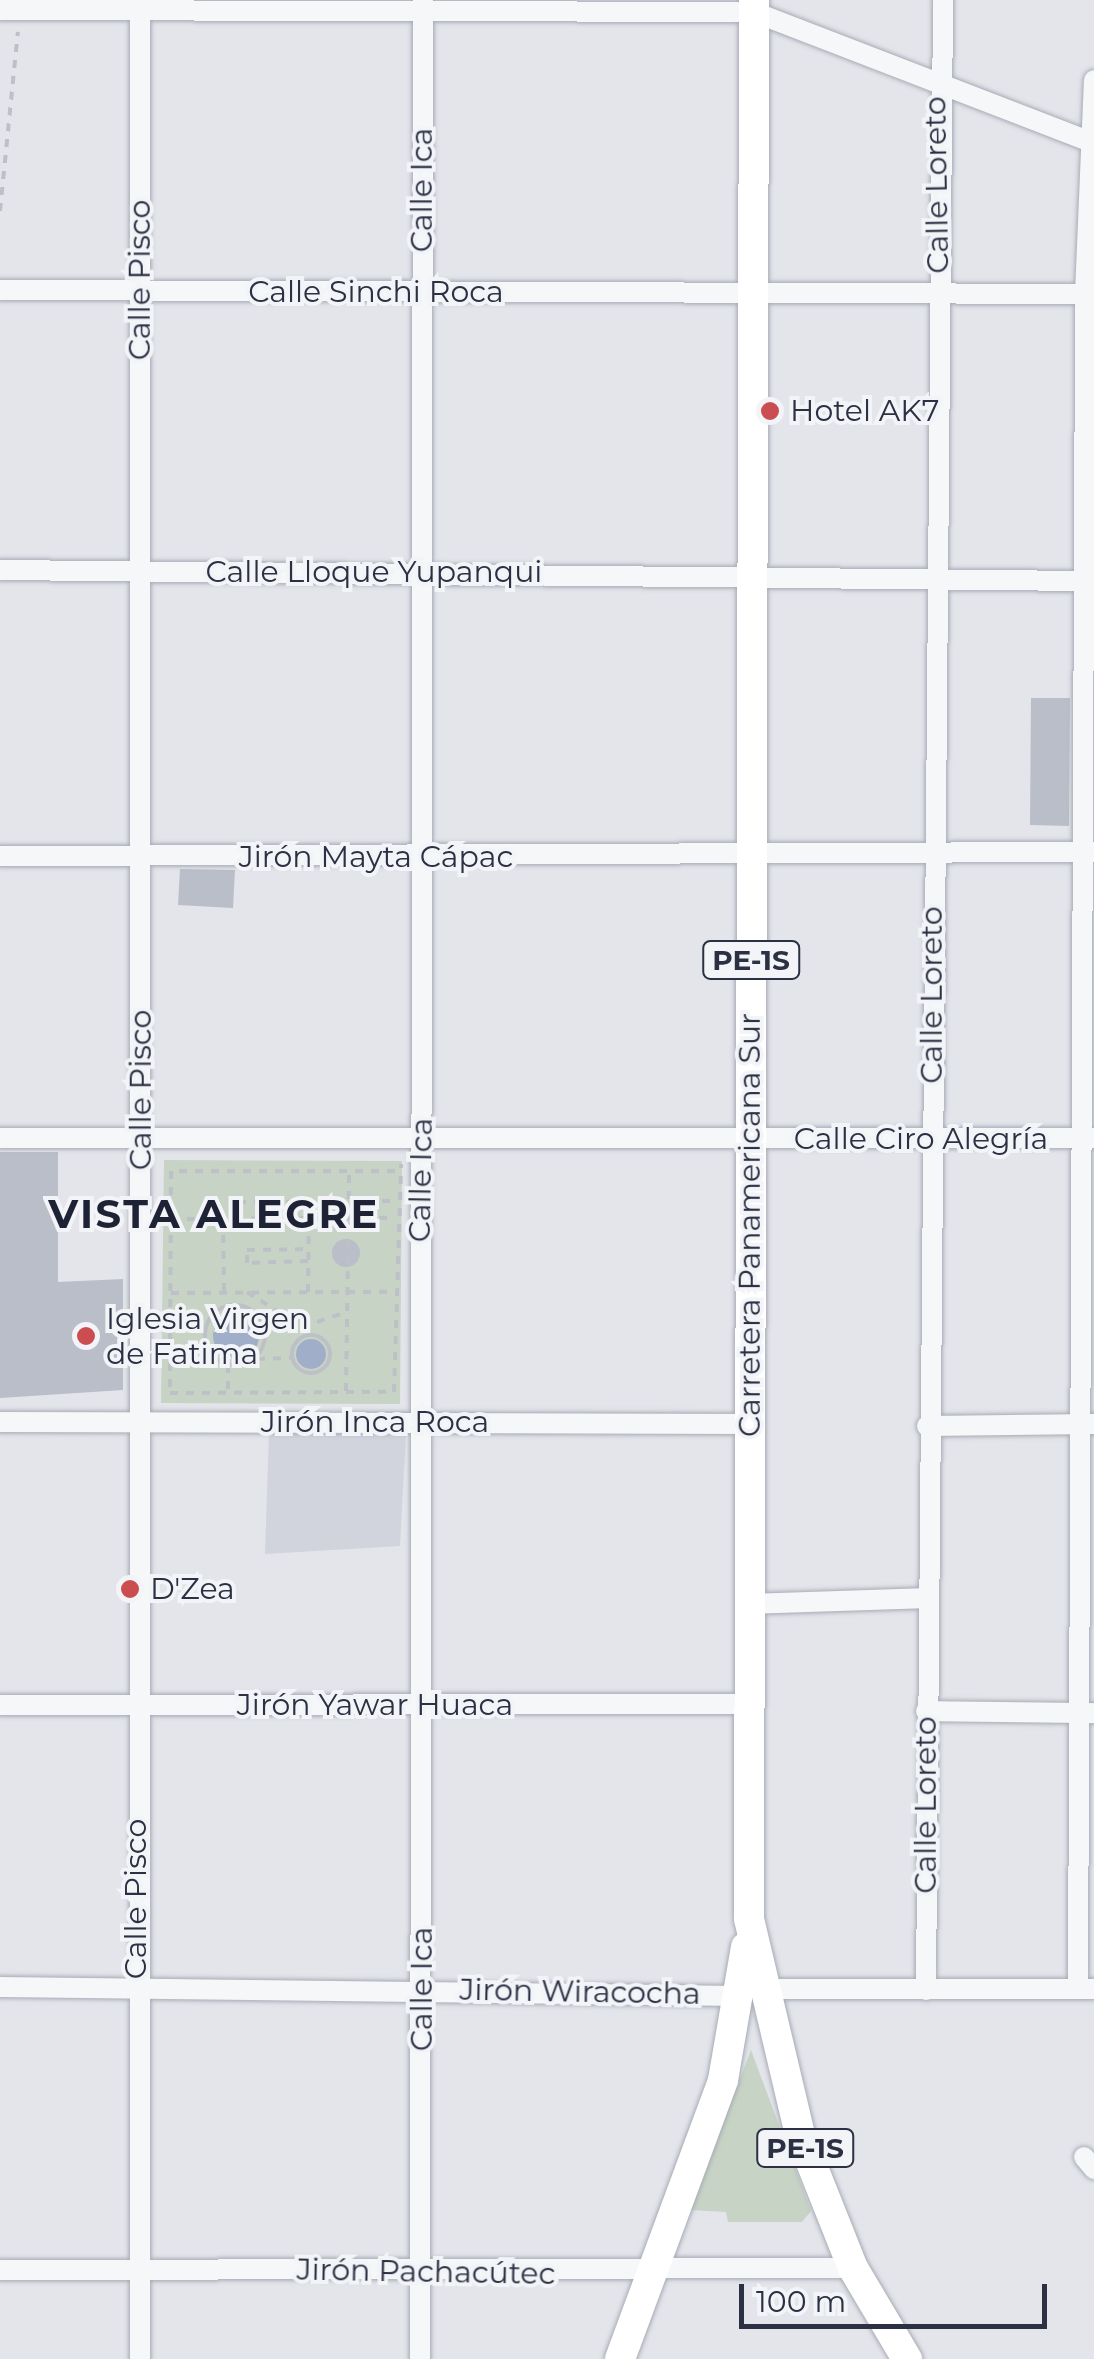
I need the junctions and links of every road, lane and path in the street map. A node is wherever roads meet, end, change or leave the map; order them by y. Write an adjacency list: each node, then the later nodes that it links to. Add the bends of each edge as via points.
1 (943, 0): 7 (street, Calle Loreto)
2 (423, 3): 3 (street); 4 (street); 12 (street, Calle Ica)
3 (140, 5): 5 (street); 11 (street, Calle Pisco)
4 (754, 6): 7 (street); 13 (highway, Carretera Panamericana Sur / PE-1S)
5 (10, 10): 9 (path)
6 (1094, 80): 8 (street)
7 (936, 85): 8 (street); 14 (street, Calle Loreto)
8 (1090, 142): 15 (street)
9 (0, 211)
10 (0, 290): 11 (street, Calle Sinchi Roca)
11 (140, 290): 12 (street, Calle Sinchi Roca); 17 (street, Calle Pisco)
12 (421, 292): 13 (street, Calle Sinchi Roca); 18 (street, Calle Ica)
13 (752, 294): 14 (street, Calle Sinchi Roca); 19 (highway, Carretera Panamericana Sur / PE-1S)
14 (939, 294): 15 (street, Calle Sinchi Roca); 20 (street, Calle Loreto)
15 (1089, 294): 21 (street)
16 (0, 570): 17 (street, Calle Lloque Yupanqui)
17 (139, 572): 18 (street, Calle Lloque Yupanqui); 27 (street, Calle Pisco)
18 (425, 572): 19 (street, Calle Lloque Yupanqui); 25 (street, Calle Ica)
19 (749, 574): 20 (street, Calle Lloque Yupanqui); 26 (highway, Carretera Panamericana Sur / PE-1S)
20 (936, 576): 21 (street, Calle Lloque Yupanqui); 23 (street, Calle Loreto)
21 (1090, 581): 22 (street)
22 (1091, 852): 23 (street, Jirón Mayta Cápac); 30 (street)
23 (932, 855): 26 (street, Jirón Mayta Cápac); 33 (street, Calle Loreto)
24 (0, 856): 27 (street, Jirón Mayta Cápac)
25 (422, 856): 26 (street, Jirón Mayta Cápac); 27 (street, Jirón Mayta Cápac); 32 (street, Calle Ica)
26 (752, 856): 31 (highway, Carretera Panamericana Sur / PE-1S)
27 (141, 858): 28 (street, Calle Pisco)
28 (142, 1137): 29 (street, Calle Ciro Alegría); 32 (street, Calle Ciro Alegría); 65 (street, Calle Pisco)
29 (0, 1138)
30 (1087, 1138): 33 (street, Calle Ciro Alegría); 68 (street)
31 (749, 1139): 32 (street, Calle Ciro Alegría); 33 (street, Calle Ciro Alegría); 67 (highway, Carretera Panamericana Sur / PE-1S)
32 (422, 1141): 66 (street, Calle Ica)
33 (931, 1142): 69 (street, Calle Loreto)
34 (348, 1171): 35 (path, via 395,1171); 37 (path); 41 (path, via 171,1172)
35 (395, 1201): 37 (path); 40 (path)
36 (309, 1202): 37 (path); 38 (path); 43 (path, via 238,1202)
37 (348, 1202): 39 (path)
38 (309, 1218): 39 (path); 43 (path); 44 (path)
39 (348, 1218): 40 (path); 51 (path)
40 (395, 1218): 52 (path)
41 (171, 1219): 42 (path); 46 (path)
42 (223, 1219): 43 (path); 47 (path)
43 (238, 1219)
44 (308, 1249): 45 (path); 45 (path, via 248,1250 248,1262)
45 (308, 1261): 50 (path)
46 (170, 1292): 47 (path); 63 (path, via 170,1393)
47 (224, 1292): 48 (path)
48 (234, 1292): 49 (path); 53 (path)
49 (247, 1292): 50 (path); 54 (path)
50 (308, 1292): 51 (path)
51 (347, 1292): 52 (path); 55 (path)
52 (394, 1292): 62 (path, via 394,1392)
53 (234, 1305): 56 (path); 61 (path, via 216,1312 205,1337)
54 (266, 1309): 56 (path); 57 (path)
55 (347, 1312): 57 (path); 62 (path)
56 (259, 1316): 60 (path, via 265,1343)
57 (314, 1327): 58 (path)
58 (315, 1336): 59 (path, via 297,1341); 59 (path, via 328,1347 324,1368 304,1372)
59 (292, 1358): 60 (path)
60 (255, 1359): 61 (path)
61 (228, 1365): 63 (path)
62 (346, 1392): 63 (path)
63 (228, 1393)
64 (0, 1422): 65 (street, Jirón Inca Roca)
65 (141, 1422): 66 (street, Jirón Inca Roca); 75 (street, Calle Pisco)
66 (416, 1422): 67 (street, Jirón Inca Roca); 74 (street, Calle Ica)
67 (750, 1424): 71 (highway, Carretera Panamericana Sur / PE-1S)
68 (1087, 1424): 69 (street); 77 (street)
69 (927, 1426): 70 (street, Calle Loreto)
70 (926, 1598): 71 (street); 76 (street, Calle Loreto)
71 (750, 1604): 72 (highway, Carretera Panamericana Sur / PE-1S)
72 (750, 1704): 74 (street, Jirón Yawar Huaca); 83 (highway, Carretera Panamericana Sur / PE-1S)
73 (0, 1705): 75 (street, Jirón Yawar Huaca)
74 (421, 1705): 75 (street, Jirón Yawar Huaca); 80 (street, Calle Ica)
75 (136, 1706): 78 (street, Calle Pisco)
76 (926, 1711): 77 (street); 82 (street, Calle Loreto)
77 (1086, 1713): 81 (street)
78 (136, 1986): 79 (street, Jirón Wiracocha); 80 (street, Jirón Wiracocha); 85 (street, Calle Pisco)
79 (0, 1987)
80 (422, 1988): 83 (street, Jirón Wiracocha); 87 (street, Calle Ica)
81 (1086, 1989): 82 (street, Jirón Wiracocha)
82 (926, 1990): 83 (street, Jirón Wiracocha)
83 (752, 1992): 84 (highway, PE-1S); 88 (highway)
84 (853, 2268): 88 (street, Jirón Pachacútec); 92 (highway, PE-1S)
85 (140, 2269): 86 (street, Jirón Pachacútec); 87 (street, Jirón Pachacútec); 89 (street, Calle Pisco)
86 (0, 2270)
87 (421, 2271): 88 (street, Jirón Pachacútec); 90 (street, Calle Ica)
88 (652, 2275): 91 (highway)
89 (140, 2359)
90 (420, 2359)
91 (620, 2359)
92 (907, 2359)

